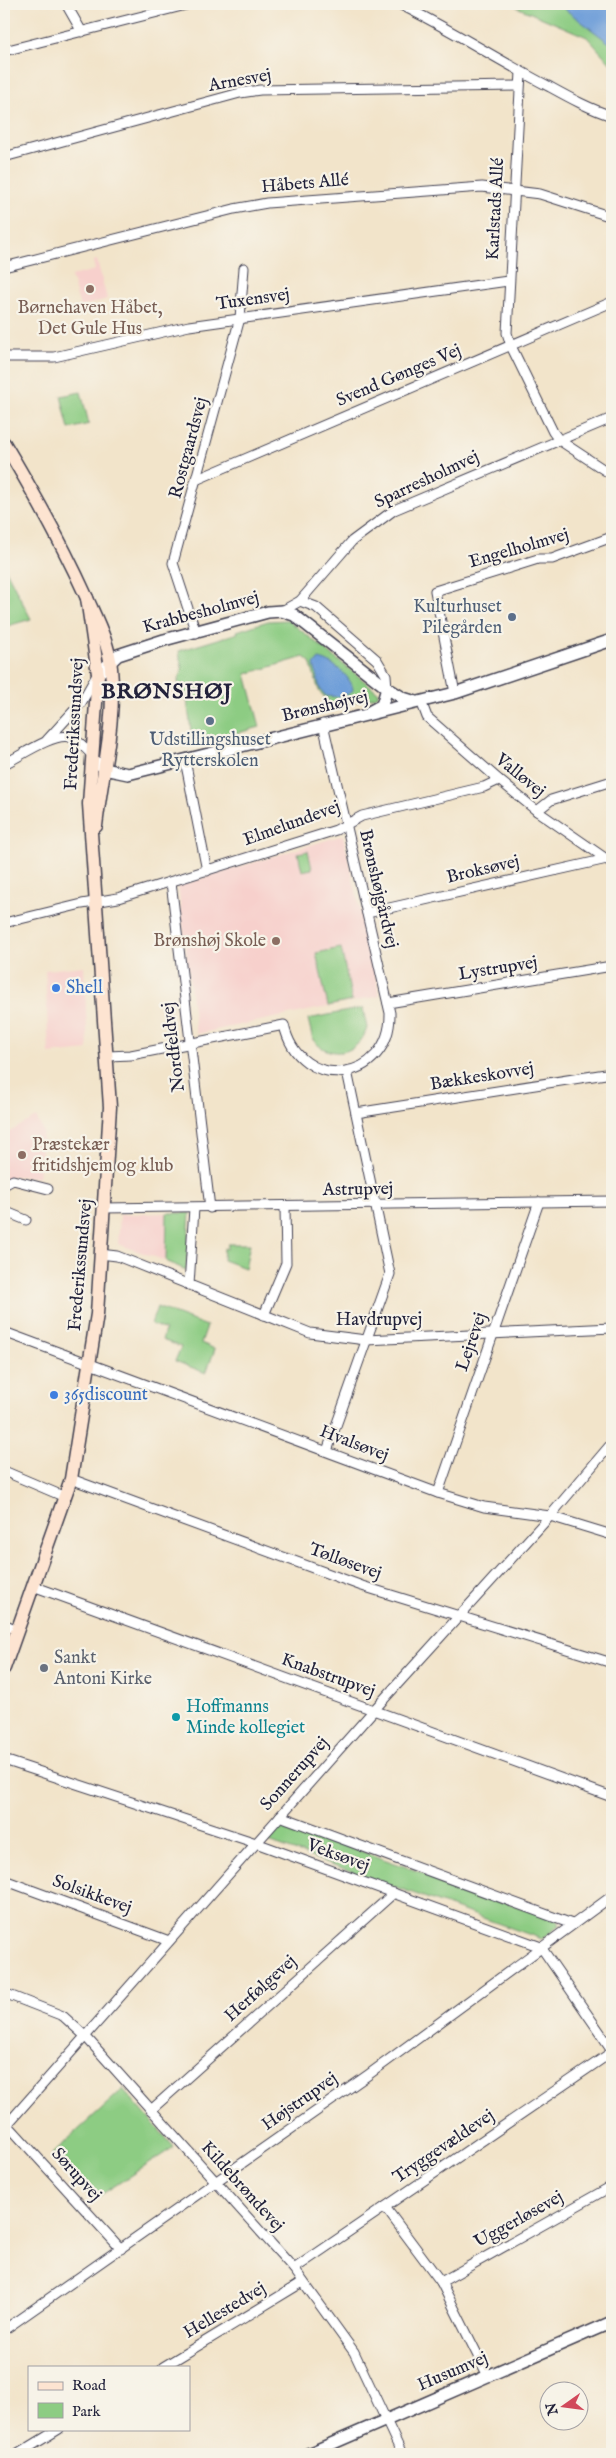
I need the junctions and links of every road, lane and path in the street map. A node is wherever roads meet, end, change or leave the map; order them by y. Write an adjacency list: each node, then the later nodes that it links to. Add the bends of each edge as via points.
1 (66, 4): 4 (street)
2 (190, 4): 4 (street)
3 (399, 4): 6 (street, via 433,20)
4 (82, 32): 5 (street)
5 (4, 51)
6 (520, 72): 7 (street, Karlstads Allé); 8 (street, via 593,110)
7 (518, 86): 9 (street, Arnesvej, via 260,90); 10 (street, Karlstads Allé)
8 (612, 116)
9 (4, 157)
10 (514, 189): 11 (street, Håbets Allé); 12 (street, Håbets Allé, via 482,186 267,203); 14 (street, Karlstads Allé)
11 (612, 217)
12 (4, 266)
13 (244, 268): 16 (street, Rostgaardsvej)
14 (508, 281): 16 (street, Tuxensvej); 17 (street, Karlstads Allé, via 507,333)
15 (612, 302): 17 (street, Svend Gønges Vej)
16 (240, 318): 18 (street, Tuxensvej, via 180,328 54,357); 23 (street, Rostgaardsvej)
17 (511, 346): 20 (street, Karlstads Allé); 23 (street, Svend Gønges Vej)
18 (4, 357)
19 (612, 418): 20 (street, Sparresholmvej)
20 (559, 440): 22 (street); 26 (street, Sparresholmvej, via 394,510 352,541)
21 (4, 443): 25 (main road, Frederikssundsvej, via 52,527)
22 (612, 475)
23 (198, 479): 28 (street, Rostgaardsvej, via 173,563)
24 (612, 538): 33 (street, Engelholmvej, via 552,559 538,559 435,591)
25 (87, 598): 30 (main road, Frederikssundsvej, via 100,626); 31 (main road, Frederikssundsvej)
26 (300, 601): 27 (street, Sparresholmvej); 32 (street, via 316,607 377,660 386,675)
27 (282, 611): 28 (street, Krabbesholmvej, via 268,612); 32 (street, Krabbesholmvej, via 305,623)
28 (196, 633): 30 (street, Krabbesholmvej, via 164,640 118,655)
29 (612, 640): 33 (street, Brønshøjvej)
30 (110, 661): 31 (street, Krabbesholmvej); 41 (main road, Frederikssundsvej, via 112,704)
31 (98, 674): 37 (street, via 81,703); 38 (main road, Frederikssundsvej)
32 (386, 688): 34 (street, Krabbesholmvej, via 403,698); 35 (street, via 382,705)
33 (455, 693): 34 (street, Brønshøjvej)
34 (418, 701): 35 (street, Brønshøjvej); 42 (street, Valløvej, via 427,717)
35 (358, 716): 36 (street, Brønshøjvej)
36 (323, 724): 39 (street, Brønshøjvej); 45 (street, Brønshøjgårdvej)
37 (46, 742): 38 (street, via 67,736); 40 (street)
38 (93, 756): 41 (street); 46 (main road, Frederikssundsvej, via 89,804)
39 (185, 760): 41 (street, Brønshøjvej, via 128,774); 48 (street)
40 (4, 764)
41 (104, 769): 46 (main road, Frederikssundsvej)
42 (499, 780): 44 (street, Valløvej); 45 (street, Elmelundevej, via 484,787 362,816)
43 (612, 781): 44 (street, via 551,800)
44 (537, 811): 47 (street, Valløvej)
45 (347, 824): 48 (street, Elmelundevej); 51 (street, Brønshøjgårdvej)
46 (94, 853): 50 (main road, Frederikssundsvej)
47 (610, 861): 51 (street, Broksøvej)
48 (207, 871): 49 (street, Elmelundevej)
49 (172, 882): 50 (street, Elmelundevej); 55 (street, Nordfeldvej)
50 (97, 903): 52 (street, Elmelundevej); 56 (main road, Frederikssundsvej)
51 (367, 913): 54 (street, Brønshøjgårdvej)
52 (4, 923)
53 (612, 966): 54 (street, Lystrupvej)
54 (388, 1003): 57 (street, Brønshøjgårdvej, via 390,1023 385,1042 366,1064)
55 (190, 1044): 56 (street); 57 (street, via 284,1025 290,1043 310,1065 328,1071); 68 (street, Nordfeldvej)
56 (108, 1056): 66 (main road, Frederikssundsvej, via 110,1107)
57 (347, 1071): 59 (street)
58 (612, 1074): 59 (street, Bækkeskovvej)
59 (356, 1112): 64 (street)
60 (4, 1185): 61 (street, via 13,1180)
61 (48, 1189)
62 (612, 1201): 63 (street, Astrupvej)
63 (539, 1202): 64 (street, Astrupvej); 76 (street, Lejrevej)
64 (377, 1206): 65 (street, Astrupvej); 77 (street, via 390,1274)
65 (285, 1207): 68 (street, Astrupvej); 73 (street, via 286,1263)
66 (104, 1208): 67 (street, Astrupvej); 71 (main road, Frederikssundsvej)
67 (194, 1208): 68 (street, Astrupvej); 72 (street)
68 (210, 1208)
69 (4, 1211): 70 (street)
70 (26, 1220)
71 (100, 1254): 72 (street, Havdrupvej, via 117,1256); 78 (main road, Frederikssundsvej)
72 (189, 1285): 73 (street, Havdrupvej)
73 (264, 1315): 77 (street, Havdrupvej, via 310,1334)
74 (612, 1328): 76 (street, Havdrupvej)
75 (4, 1332): 78 (street, Hvalsøvej)
76 (492, 1333): 77 (street, Havdrupvej); 83 (street, Lejrevej)
77 (366, 1340): 80 (street)
78 (90, 1364): 80 (street, Hvalsøvej); 82 (main road, Frederikssundsvej)
79 (612, 1443): 85 (street, Sonnerupvej)
80 (327, 1451): 83 (street, Hvalsøvej)
81 (4, 1471): 84 (street)
82 (71, 1479): 84 (main road, Frederikssundsvej); 88 (street, Tølløsevej, via 362,1586)
83 (438, 1493): 85 (street, Hvalsøvej, via 484,1507)
84 (65, 1497): 87 (main road, Frederikssundsvej)
85 (550, 1516): 86 (street, Hvalsøvej); 88 (street, Sonnerupvej)
86 (612, 1535)
87 (33, 1586): 90 (main road, Frederikssundsvej); 93 (street, Knabstrupvej)
88 (460, 1617): 91 (street, Tølløsevej); 93 (street, Sonnerupvej)
89 (4, 1624): 90 (street)
90 (17, 1630): 92 (main road, Frederikssundsvej)
91 (612, 1663)
92 (4, 1668)
93 (374, 1710): 95 (street, Knabstrupvej); 96 (street, Sonnerupvej)
94 (4, 1760): 97 (street, Veksøvej)
95 (612, 1797)
96 (280, 1816): 97 (street, Sonnerupvej); 101 (street, Veksøvej)
97 (256, 1844): 99 (street, Veksøvej); 102 (street, Sonnerupvej)
98 (4, 1880): 102 (street, Solsikkevej)
99 (394, 1893): 103 (street, Veksøvej); 107 (street, Herfølgevej)
100 (612, 1896): 101 (street, Højstrupvej)
101 (572, 1924): 103 (street, Højstrupvej)
102 (169, 1941): 105 (street, Sonnerupvej)
103 (540, 1947): 106 (street); 109 (street, Højstrupvej, via 368,2075)
104 (4, 1993): 105 (street, Kildebrøndevej, via 64,2016)
105 (84, 2036): 107 (street, Kildebrøndevej); 108 (street, Sonnerupvej)
106 (612, 2051): 111 (street, Tryggevældevej)
107 (151, 2110): 109 (street, Kildebrøndevej)
108 (5, 2126): 112 (street, Sørupvej)
109 (214, 2181): 112 (street, Højstrupvej); 113 (street, Kildebrøndevej)
110 (612, 2186): 115 (street, Uggerløsevej)
111 (385, 2207): 113 (street, Tryggevældevej); 115 (street)
112 (121, 2249): 117 (street, Højstrupvej)
113 (294, 2269): 114 (street, Kildebrøndevej)
114 (303, 2282): 118 (street, Hellestedvej); 120 (street, Kildebrøndevej, via 354,2352)
115 (441, 2282): 119 (street)
116 (612, 2322): 119 (street, Husumvej)
117 (4, 2330)
118 (165, 2366)
119 (488, 2376): 120 (street, Husumvej)
120 (387, 2420): 123 (street, Husumvej); 124 (street, Kildebrøndevej)
121 (57, 2430): 122 (street)
122 (18, 2454)
123 (308, 2454)
124 (402, 2454)

